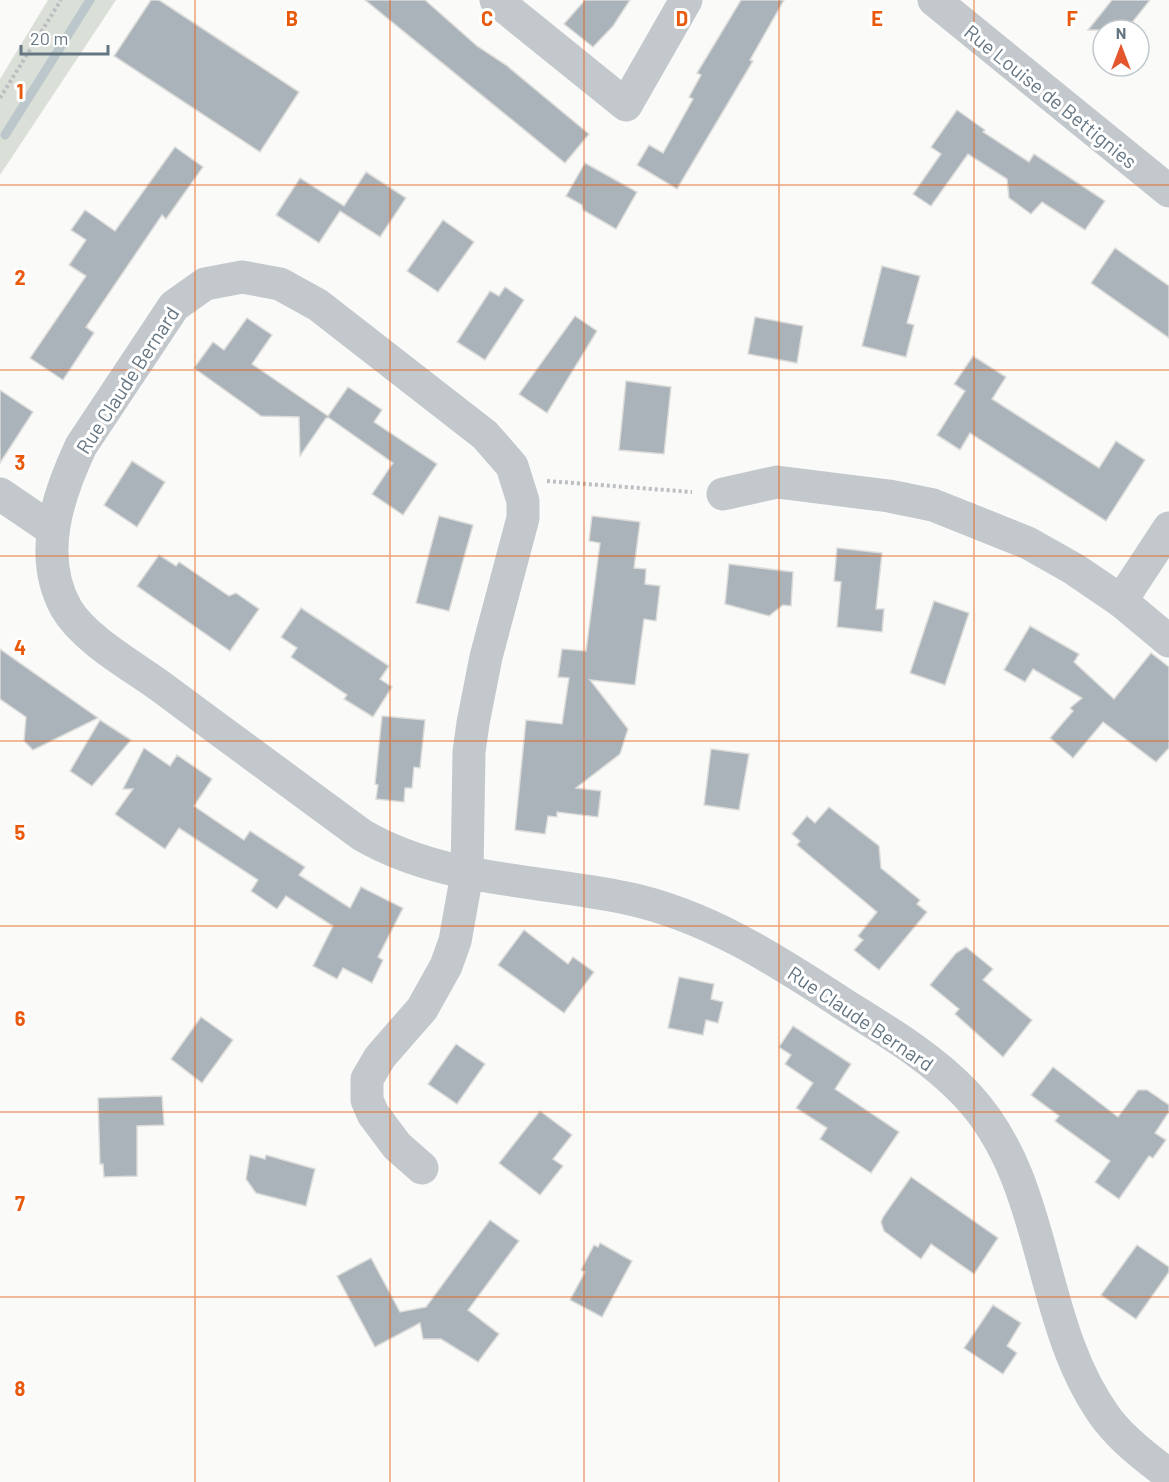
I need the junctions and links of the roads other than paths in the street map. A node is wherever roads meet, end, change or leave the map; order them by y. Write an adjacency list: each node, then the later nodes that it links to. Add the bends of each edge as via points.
1 (496, 0): 2 (street, via 626,105)
2 (686, 0)
3 (934, 0): 4 (street, Rue Louise de Bettignies)
4 (1169, 191)
5 (0, 494): 8 (street)
6 (723, 494): 9 (street, via 777,482 933,505 1028,543)
7 (1169, 528): 9 (street)
8 (53, 530): 11 (street, Rue Claude Bernard, via 54,569 60,590 75,620 88,633 362,835 413,860); 11 (street, Rue Claude Bernard, via 61,492 81,446 161,322 189,293 225,278 280,284 318,305 485,435 512,466 523,501 520,533 486,657 473,723)
9 (1120, 601): 10 (street)
10 (1169, 641)
11 (467, 874): 12 (street, Rue Claude Bernard, via 455,941 435,990 380,1056 367,1079 367,1100 374,1114 397,1146); 13 (street, Rue Claude Bernard, via 628,898 684,915 761,951 928,1059 981,1111 1009,1157 1028,1204 1057,1309 1095,1402 1125,1439)
12 (422, 1168)
13 (1169, 1475)

